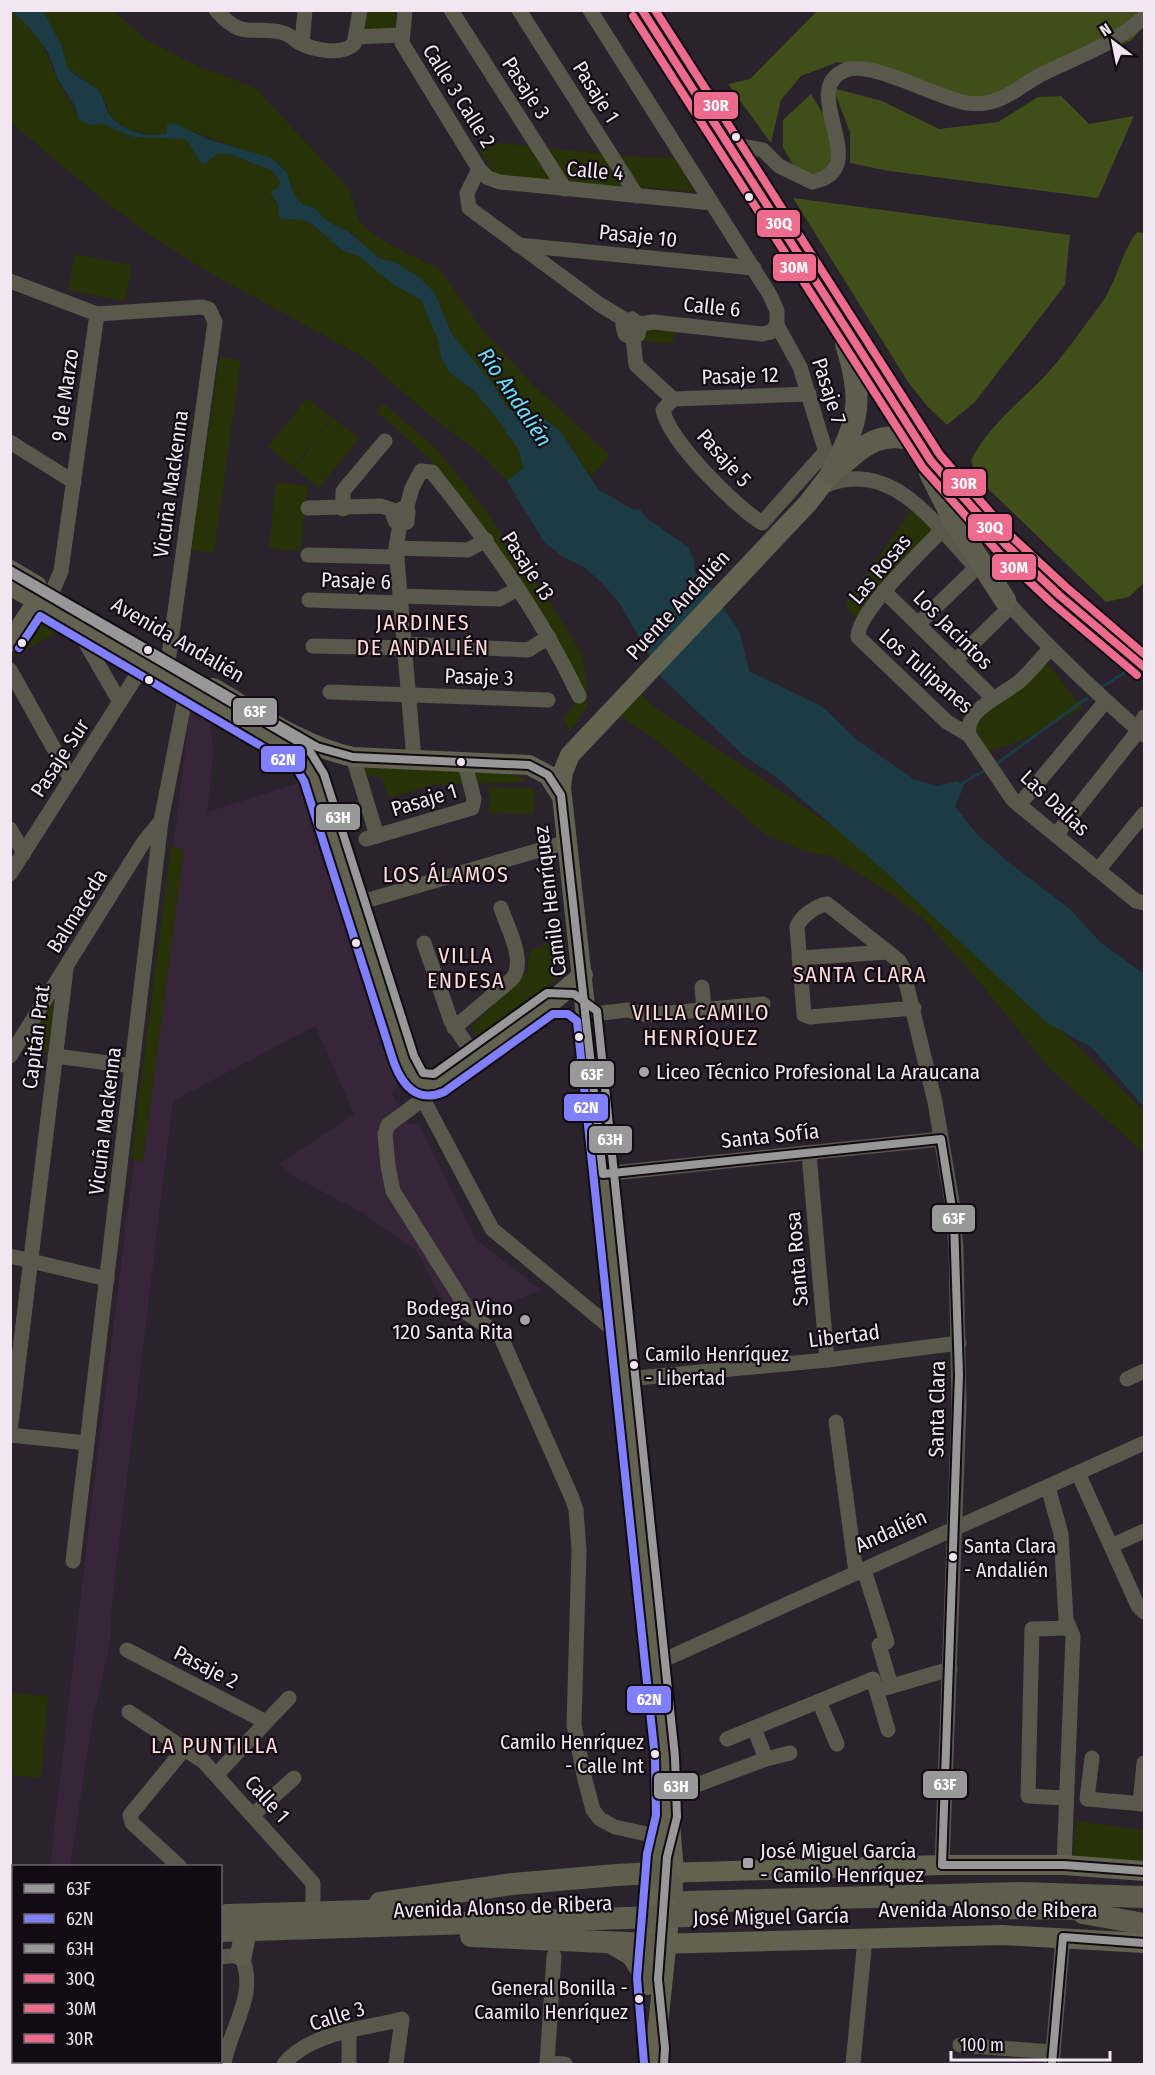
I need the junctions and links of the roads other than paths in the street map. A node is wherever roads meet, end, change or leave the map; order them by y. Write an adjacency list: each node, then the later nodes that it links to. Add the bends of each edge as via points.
1 (216, 10): 13 (street, via 228,25 246,31 285,33)
2 (305, 10): 13 (street)
3 (360, 10): 12 (street)
4 (405, 10): 11 (street, Calle 3 Calle 2)
5 (451, 10): 16 (street, Pasaje 3)
6 (519, 10): 17 (street, Pasaje 1)
7 (590, 10): 18 (street)
8 (642, 10): 23 (highway)
9 (656, 10): 14 (highway)
10 (1144, 17): 14 (street, via 1105,44 1040,75 1003,98 985,103 967,103 932,93 870,69 843,71 831,82 828,94 838,161 830,174 816,181 779,166 763,150)
11 (402, 35): 12 (street); 15 (street, Calle 3 Calle 2, via 403,46)
12 (356, 37): 13 (street, via 354,44 342,50)
13 (302, 44)
14 (742, 147): 58 (highway, via 917,421 957,476 1042,566)
15 (479, 169): 16 (street, Calle 4, via 496,181); 19 (street, via 467,194 467,204)
16 (565, 189): 17 (street, Calle 4)
17 (637, 196): 18 (street, Calle 4)
18 (712, 203): 20 (street)
19 (518, 245): 20 (street, Pasaje 10); 25 (street)
20 (754, 268): 24 (street, via 773,300)
21 (10, 281): 22 (street)
22 (97, 314): 33 (street, 9 de Marzo); 60 (street, Vicuña Mackenna, via 202,307 212,312 215,322)
23 (837, 317): 29 (highway); 32 (highway, via 854,368 857,396 850,438)
24 (777, 325): 25 (street, Calle 6, via 762,334 654,322); 26 (street, Pasaje 7, via 796,356)
25 (633, 327): 27 (street, via 636,365)
26 (809, 394): 27 (street, Pasaje 12); 32 (street, Pasaje 7)
27 (673, 399): 32 (street, Pasaje 5, via 663,410 665,421 702,469 762,523)
28 (385, 441): 35 (street, via 343,491)
29 (917, 441): 32 (highway, via 893,436 876,439); 49 (highway, via 945,505); 62 (highway, via 966,503 1018,558)
30 (10, 442): 33 (street)
31 (427, 470): 36 (street, Pasaje 1, via 421,471); 38 (street, Pasaje 13)
32 (826, 470): 37 (street, via 885,482 912,501); 74 (main road, Puente Andalién, via 808,503)
33 (74, 482): 46 (street, 9 de Marzo, via 61,571)
34 (308, 508): 35 (street)
35 (343, 509): 36 (street, via 387,507)
36 (401, 515): 39 (street, Pasaje 1)
37 (941, 531): 41 (street); 45 (street, Las Rosas)
38 (486, 540): 39 (street, via 468,550); 44 (street, Pasaje 13)
39 (397, 553): 40 (street); 48 (street, Pasaje 1)
40 (308, 555)
41 (976, 568): 49 (street); 51 (street)
42 (10, 570): 46 (main road, Avenida Andalién)
43 (10, 585): 46 (main road, Avenida Andalién)
44 (518, 589): 48 (street, via 499,599); 52 (street, Pasaje 13)
45 (884, 591): 51 (street, Los Jacintos); 53 (street, Las Rosas)
46 (44, 598): 50 (main road, Avenida Andalién); 54 (main road); 60 (main road, Avenida Andalién)
47 (309, 600): 48 (street, Pasaje 6)
48 (400, 600): 56 (street, Pasaje 1)
49 (1008, 603): 57 (street); 59 (street)
50 (74, 623): 61 (main road, Avenida Andalién); 70 (street)
51 (918, 624): 59 (street, Los Jacintos)
52 (549, 637): 56 (street, via 528,650); 67 (street, Pasaje 13)
53 (858, 638): 73 (street, Los Tulipanes, via 947,722)
54 (10, 642)
55 (313, 646): 56 (street)
56 (404, 646): 66 (street, Pasaje 1)
57 (1050, 649): 68 (street, via 1022,679); 71 (street)
58 (1144, 653)
59 (955, 661): 68 (street, Los Jacintos)
60 (168, 662): 76 (main road, Avenida Andalién, via 317,747)
61 (144, 664): 64 (main road, Avenida Andalién); 70 (street, Pasaje Sur)
62 (1144, 668)
63 (10, 670): 81 (street)
64 (187, 688): 80 (main road, Avenida Andalién, via 292,750); 85 (street, Vicuña Mackenna)
65 (330, 692): 66 (street)
66 (408, 695): 69 (street, Pasaje 3); 77 (street, Pasaje 1)
67 (579, 696)
68 (993, 699): 73 (street, via 973,717)
69 (548, 700)
70 (120, 702): 81 (street, Pasaje Sur)
71 (1106, 702): 72 (street); 83 (street)
72 (1143, 727): 87 (street)
73 (969, 735): 83 (street, Las Dalias)
74 (584, 740): 75 (main road, Camilo Henríquez)
75 (570, 755): 79 (main road); 82 (main road, Camilo Henríquez, via 563,772)
76 (353, 757): 77 (main road, Avenida Andalién); 78 (street, Pasaje 1, via 372,838 472,808 474,799); 80 (main road, via 328,764)
77 (414, 759): 78 (main road, Avenida Andalién)
78 (464, 760): 79 (main road, Avenida Andalién)
79 (529, 765): 82 (main road, via 548,776)
80 (314, 777): 93 (main road, Avenida Andalién)
81 (71, 778): 89 (street, Pasaje Sur)
82 (561, 795): 88 (main road, Camilo Henríquez)
83 (1019, 805): 87 (street, Las Dalias)
84 (1144, 814): 90 (street)
85 (161, 821): 98 (street, Balmaceda, via 143,843); 110 (street, Vicuña Mackenna)
86 (10, 829): 89 (street)
87 (1056, 835): 90 (street, Las Dalias)
88 (567, 842): 93 (street); 99 (main road, Camilo Henríquez)
89 (24, 853): 91 (street, Pasaje Sur)
90 (1098, 870): 92 (street, Las Dalias)
91 (10, 874)
92 (1142, 899)
93 (355, 904): 111 (main road, Avenida Andalién, via 407,1067)
94 (501, 908): 106 (street, via 518,970)
95 (424, 943): 106 (street)
96 (893, 956): 97 (street); 97 (street, via 824,904 798,923); 103 (street, Santa Clara, via 905,972)
97 (799, 958): 103 (street, via 804,1015)
98 (66, 969): 107 (street, Balmaceda); 108 (street, Capitán Prat)
99 (583, 975): 101 (main road); 105 (main road, Camilo Henríquez)
100 (702, 987): 104 (street)
101 (550, 1003): 105 (main road, via 571,1004); 109 (main road)
102 (763, 1004): 104 (street)
103 (914, 1008): 112 (street, Santa Clara)
104 (704, 1010): 105 (street, via 647,1015 623,1010)
105 (587, 1015): 114 (main road, Camilo Henríquez)
106 (454, 1028): 109 (street)
107 (10, 1056)
108 (55, 1056): 110 (street); 116 (street, Capitán Prat)
109 (475, 1057): 111 (main road)
110 (132, 1066): 117 (street, Vicuña Mackenna)
111 (422, 1092): 118 (street, via 492,1229); 161 (street, via 388,1125 385,1134 393,1191 467,1313 500,1335 572,1498 579,1550 574,1725 585,1780 593,1810 600,1819 621,1829)
112 (941, 1139): 113 (street, Santa Sofía); 119 (street, Santa Clara, via 952,1202)
113 (809, 1154): 114 (street, Santa Sofía); 120 (street, Santa Rosa)
114 (603, 1174): 118 (main road, Camilo Henríquez)
115 (10, 1256): 116 (street)
116 (31, 1261): 117 (street); 125 (street, Capitán Prat)
117 (107, 1279): 126 (street, Vicuña Mackenna)
118 (622, 1336): 122 (main road, Camilo Henríquez)
119 (959, 1343): 120 (street, Libertad); 130 (street, Santa Clara)
120 (827, 1360): 122 (street, Libertad)
121 (1144, 1371): 123 (street)
122 (626, 1379): 138 (main road, Camilo Henríquez)
123 (1127, 1379)
124 (836, 1422): 134 (street)
125 (10, 1433): 126 (street)
126 (87, 1443): 133 (street, Vicuña Mackenna)
127 (1144, 1443): 128 (street, Andalién)
128 (1078, 1473): 129 (street, Andalién); 132 (street)
129 (1048, 1486): 130 (street, Andalién); 136 (street, via 1061,1534)
130 (956, 1528): 134 (street, Andalién); 139 (street, Santa Clara)
131 (1144, 1531): 132 (street)
132 (1111, 1546): 135 (street)
133 (73, 1561)
134 (860, 1571): 138 (street, Andalién); 141 (street, via 886,1642 879,1645)
135 (1144, 1612)
136 (1069, 1628): 157 (street, via 1073,1636); 157 (street, via 1032,1629 1028,1796)
137 (127, 1650): 145 (street, Pasaje 2)
138 (657, 1663): 159 (main road, Camilo Henríquez)
139 (950, 1669): 141 (street); 163 (street, Santa Clara)
140 (874, 1685): 141 (street); 143 (street); 147 (street)
141 (891, 1686)
142 (289, 1698): 145 (street)
143 (819, 1701): 146 (street); 149 (street)
144 (129, 1712): 150 (street, Calle 1)
145 (266, 1722): 155 (street)
146 (754, 1728): 148 (street); 153 (street)
147 (888, 1730)
148 (728, 1739)
149 (837, 1744)
150 (186, 1747): 155 (street, Calle 1); 162 (street, via 130,1815 132,1823)
151 (790, 1753): 153 (street)
152 (1092, 1758): 158 (street, via 1087,1799)
153 (766, 1760): 159 (street)
154 (1144, 1763): 158 (street)
155 (217, 1774): 160 (street, Calle 1)
156 (294, 1778): 160 (street)
157 (1065, 1798): 164 (street)
158 (1142, 1804)
159 (667, 1806): 166 (main road, Camilo Henríquez, via 658,1850)
160 (253, 1815): 171 (street, Calle 1, via 313,1883)
161 (647, 1834)
162 (178, 1865)
163 (942, 1865): 164 (main road); 166 (main road)
164 (1064, 1865): 165 (main road)
165 (1144, 1871)
166 (675, 1890): 167 (highway, Avenida Alonso de Ribera); 168 (highway, Avenida Alonso de Ribera); 171 (highway, via 522,1883); 171 (highway, Avenida Alonso de Ribera, via 624,1911); 176 (main road, Camilo Henríquez)
167 (1144, 1896)
168 (1061, 1909): 169 (highway, Avenida Alonso de Ribera); 172 (highway)
169 (1144, 1911)
170 (222, 1915): 171 (highway, Avenida Alonso de Ribera)
171 (325, 1918): 173 (highway, Avenida Alonso de Ribera); 178 (highway)
172 (1144, 1924)
173 (246, 1930): 174 (highway, Avenida Alonso de Ribera); 181 (highway)
174 (222, 1931)
175 (1063, 1937): 177 (main road, José Miguel García); 180 (main road, José Miguel García); 187 (street)
176 (656, 1938): 178 (highway); 179 (main road, José Miguel García); 183 (main road, Camilo Henríquez)
177 (866, 1939): 179 (main road, José Miguel García); 194 (street)
178 (611, 1943): 183 (highway)
179 (699, 1943): 183 (main road)
180 (1144, 1943)
181 (231, 1956): 189 (street, via 246,1970 246,1996)
182 (554, 1956): 192 (street)
183 (655, 1976): 186 (main road, Camilo Henríquez)
184 (349, 2032): 188 (street, Calle 3, via 310,2044); 190 (street); 191 (street, Calle 3, via 402,2019)
185 (960, 2045): 187 (street)
186 (655, 2056)
187 (1053, 2058)
188 (286, 2062)
189 (224, 2064)
190 (349, 2064)
191 (396, 2064)
192 (547, 2064): 193 (street)
193 (565, 2064)
194 (853, 2064)

